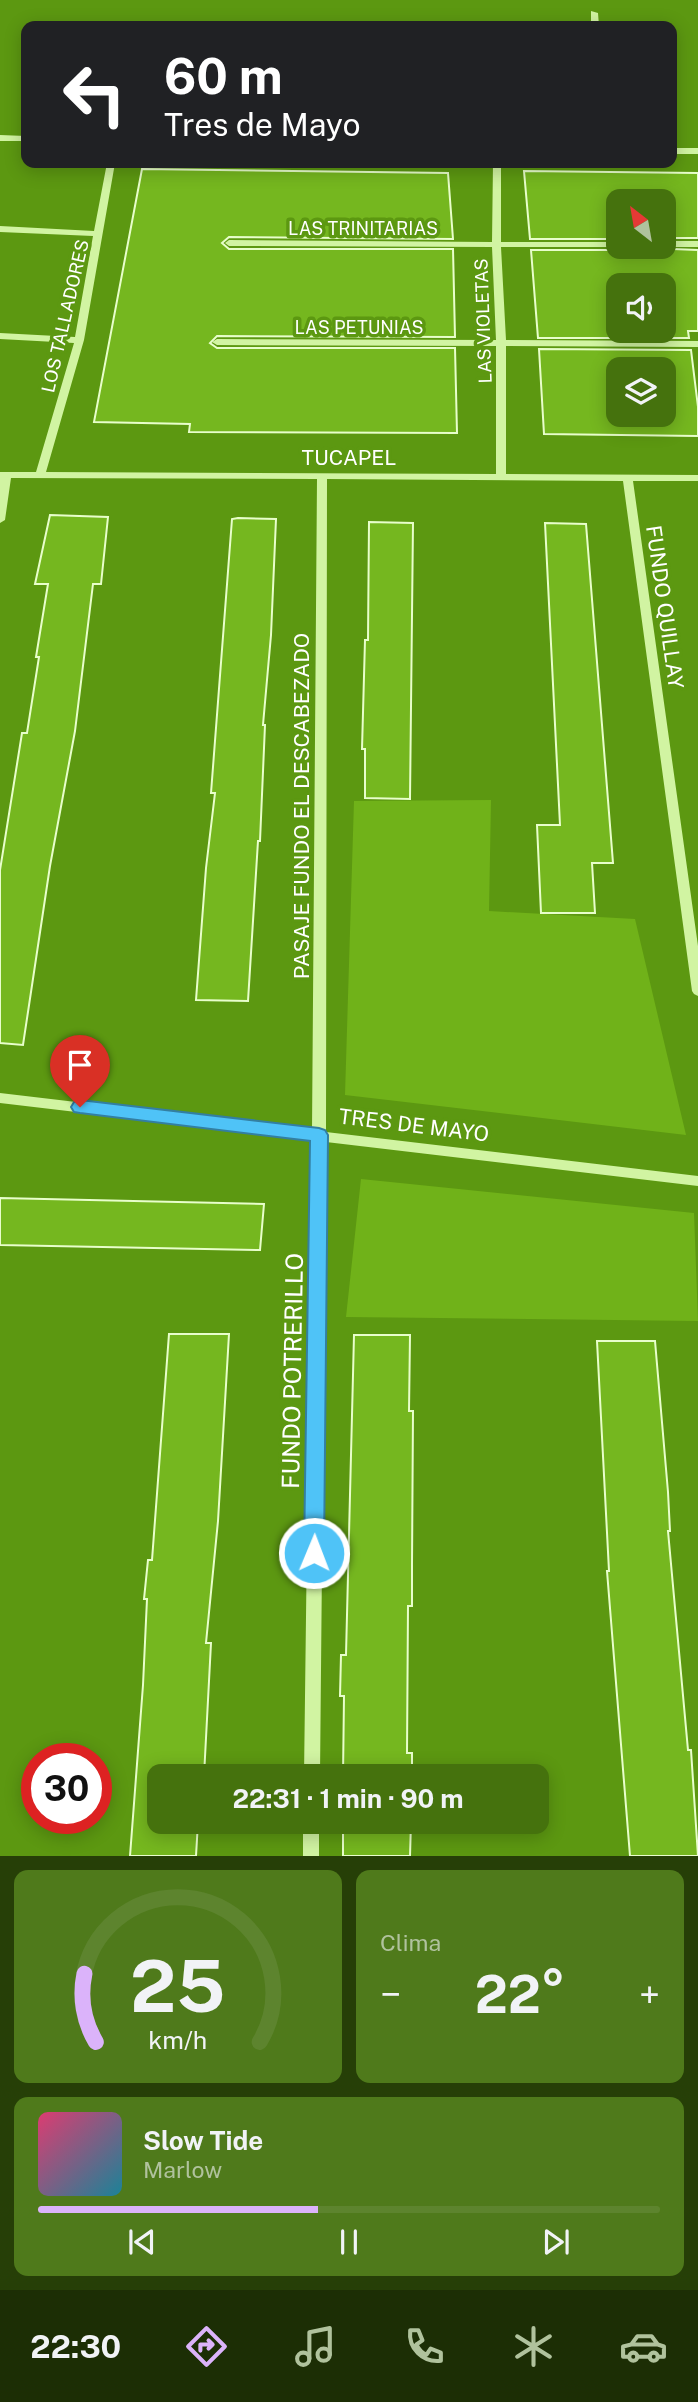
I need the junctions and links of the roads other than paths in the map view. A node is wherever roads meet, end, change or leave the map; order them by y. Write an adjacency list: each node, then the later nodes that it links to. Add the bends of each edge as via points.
1 (594, 13): 2 (street)
2 (595, 21)
3 (0, 138): 4 (street)
4 (21, 139)
5 (677, 150): 6 (street)
6 (698, 151)
7 (110, 168): 10 (street, LOS TALLADORES)
8 (497, 168): 14 (street, LAS VIOLETAS)
9 (0, 229): 10 (street)
10 (99, 234): 17 (street, LOS TALLADORES)
11 (229, 243): 14 (street, LAS TRINITARIAS)
12 (676, 244): 13 (street)
13 (698, 244)
14 (496, 245): 15 (street); 19 (street, LAS VIOLETAS)
15 (606, 245)
16 (0, 337): 17 (street)
17 (79, 340): 22 (street, LOS TALLADORES)
18 (217, 342): 19 (street, LAS PETUNIAS)
19 (501, 344): 20 (street, LAS PETUNIAS); 24 (street, LAS VIOLETAS)
20 (698, 344)
21 (3, 475): 22 (street, TUCAPEL); 27 (street)
22 (40, 475): 23 (street, TUCAPEL)
23 (322, 476): 24 (street, TUCAPEL); 30 (street, PASAJE FUNDO EL DESCABEZADO)
24 (501, 477): 25 (street, TUCAPEL)
25 (628, 478): 26 (street, TUCAPEL); 28 (street, FUNDO QUILLAY)
26 (698, 478)
27 (0, 520)
28 (698, 991)
29 (0, 1098): 30 (street, TRES DE MAYO)
30 (319, 1135): 31 (street, TRES DE MAYO); 32 (street, FUNDO POTRERILLO)
31 (698, 1181)
32 (312, 1764)
33 (311, 1834): 34 (street)
34 (311, 1856)

